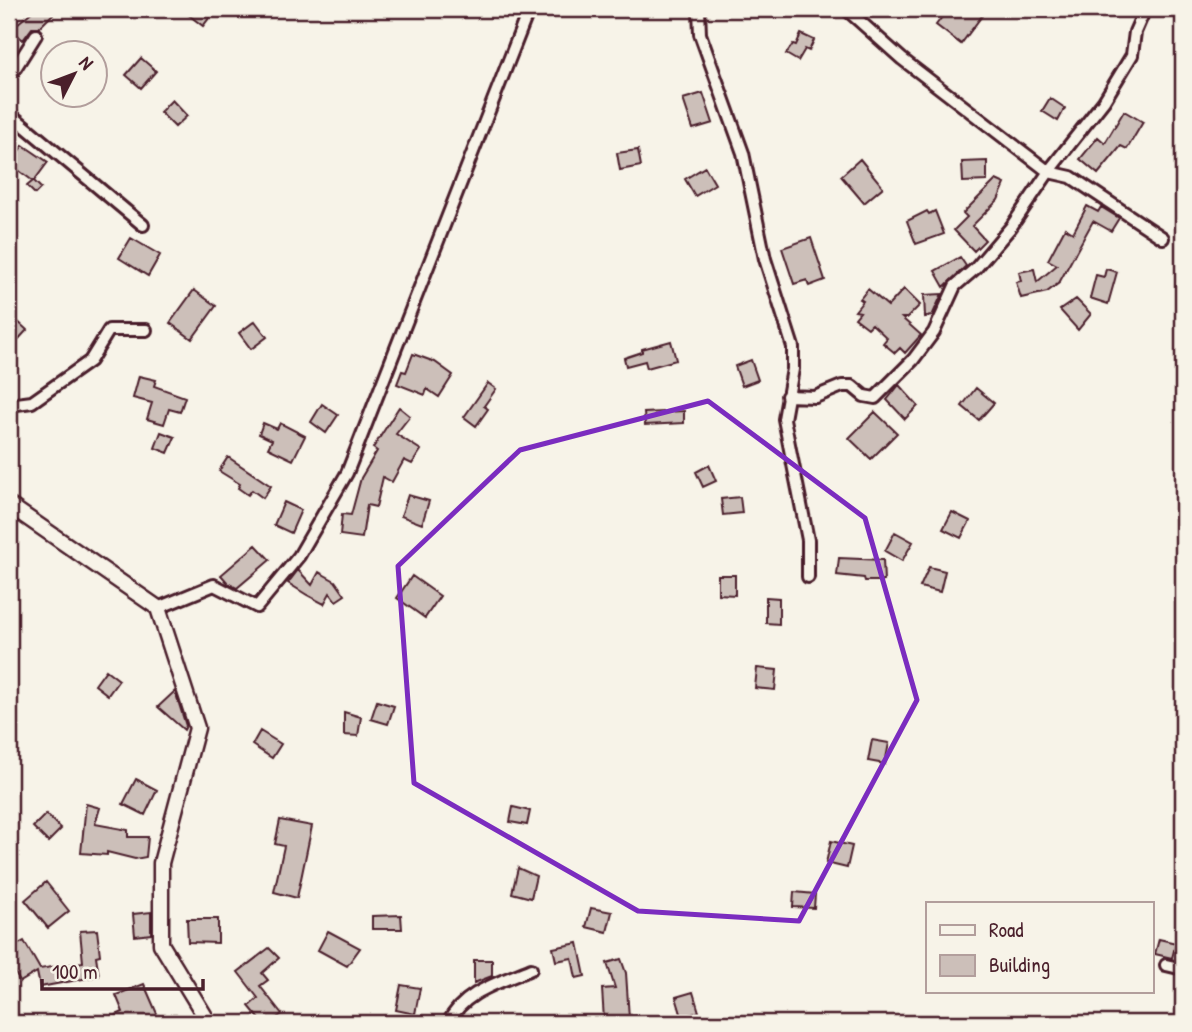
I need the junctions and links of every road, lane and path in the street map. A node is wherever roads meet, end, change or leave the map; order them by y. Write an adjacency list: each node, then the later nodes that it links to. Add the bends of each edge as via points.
1 (529, 9): 16 (street, via 347,473 312,536 257,607 214,585)
2 (699, 9): 12 (street, via 700,34 743,153 765,259 793,347)
3 (846, 9): 8 (street, via 902,59)
4 (1145, 9): 8 (street, via 1132,55 1104,101)
5 (36, 35): 6 (street)
6 (9, 78)
7 (9, 113): 9 (street)
8 (1049, 172): 10 (street, via 1071,177); 12 (street, via 1011,227 955,286 934,331 887,389 875,398 852,386 815,397)
9 (144, 225)
10 (1163, 238)
11 (146, 330): 13 (street, via 109,330 90,361 32,402)
12 (787, 396): 15 (street, via 785,429 808,540)
13 (9, 405)
14 (9, 505): 16 (street)
15 (808, 577)
16 (158, 608): 20 (street, via 197,729 161,863 161,944)
17 (1166, 965): 19 (street)
18 (531, 969): 21 (street, via 468,997)
19 (1183, 969)
20 (206, 1022)
21 (448, 1023)

